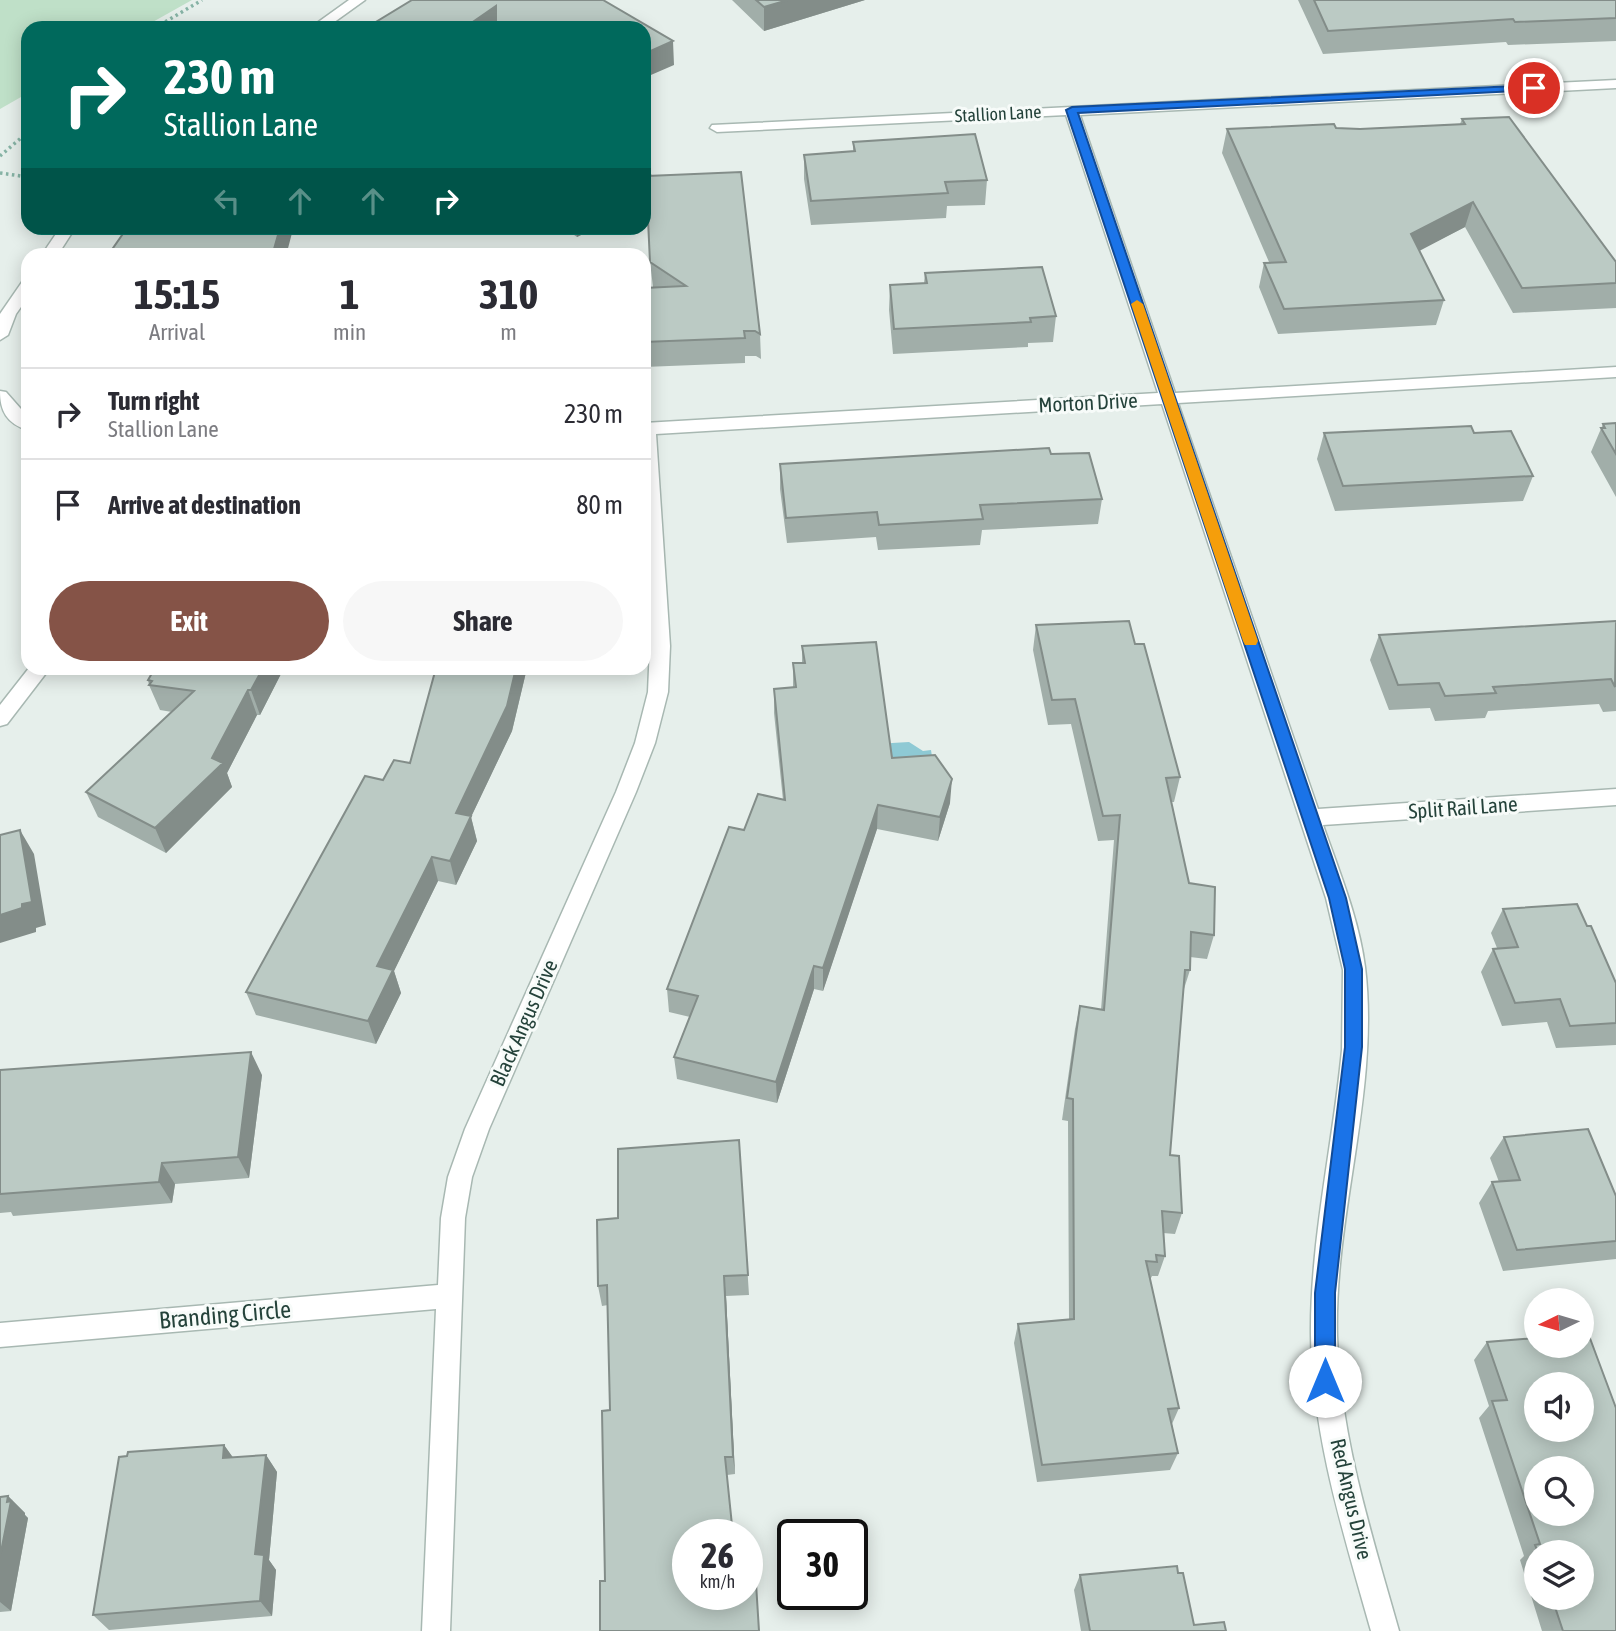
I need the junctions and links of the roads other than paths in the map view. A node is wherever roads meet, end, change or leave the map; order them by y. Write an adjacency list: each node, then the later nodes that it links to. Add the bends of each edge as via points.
1 (358, 0): 2 (street)
2 (327, 21)
3 (1616, 84): 4 (street, Stallion Lane)
4 (1072, 110): 5 (street, Stallion Lane); 10 (street, Red Angus Drive)
5 (717, 128)
6 (21, 296): 7 (street)
7 (0, 335)
8 (1616, 372): 10 (street, Morton Drive)
9 (0, 396): 11 (street)
10 (1168, 398): 12 (street, Morton Drive); 17 (street, Red Angus Drive)
11 (21, 419)
12 (651, 428)
13 (651, 506): 18 (street, Black Angus Drive, via 660,646 657,692 645,743 460,1177 453,1218)
14 (35, 675): 15 (street)
15 (0, 719)
16 (1616, 797): 17 (street, Split Rail Lane)
17 (1310, 818): 21 (street, Red Angus Drive, via 1337,898 1354,969 1354,1047 1325,1293 1325,1381 1347,1494)
18 (450, 1296): 19 (street, Branding Circle); 20 (street, Black Angus Drive)
19 (0, 1335)
20 (436, 1631)
21 (1385, 1631)

